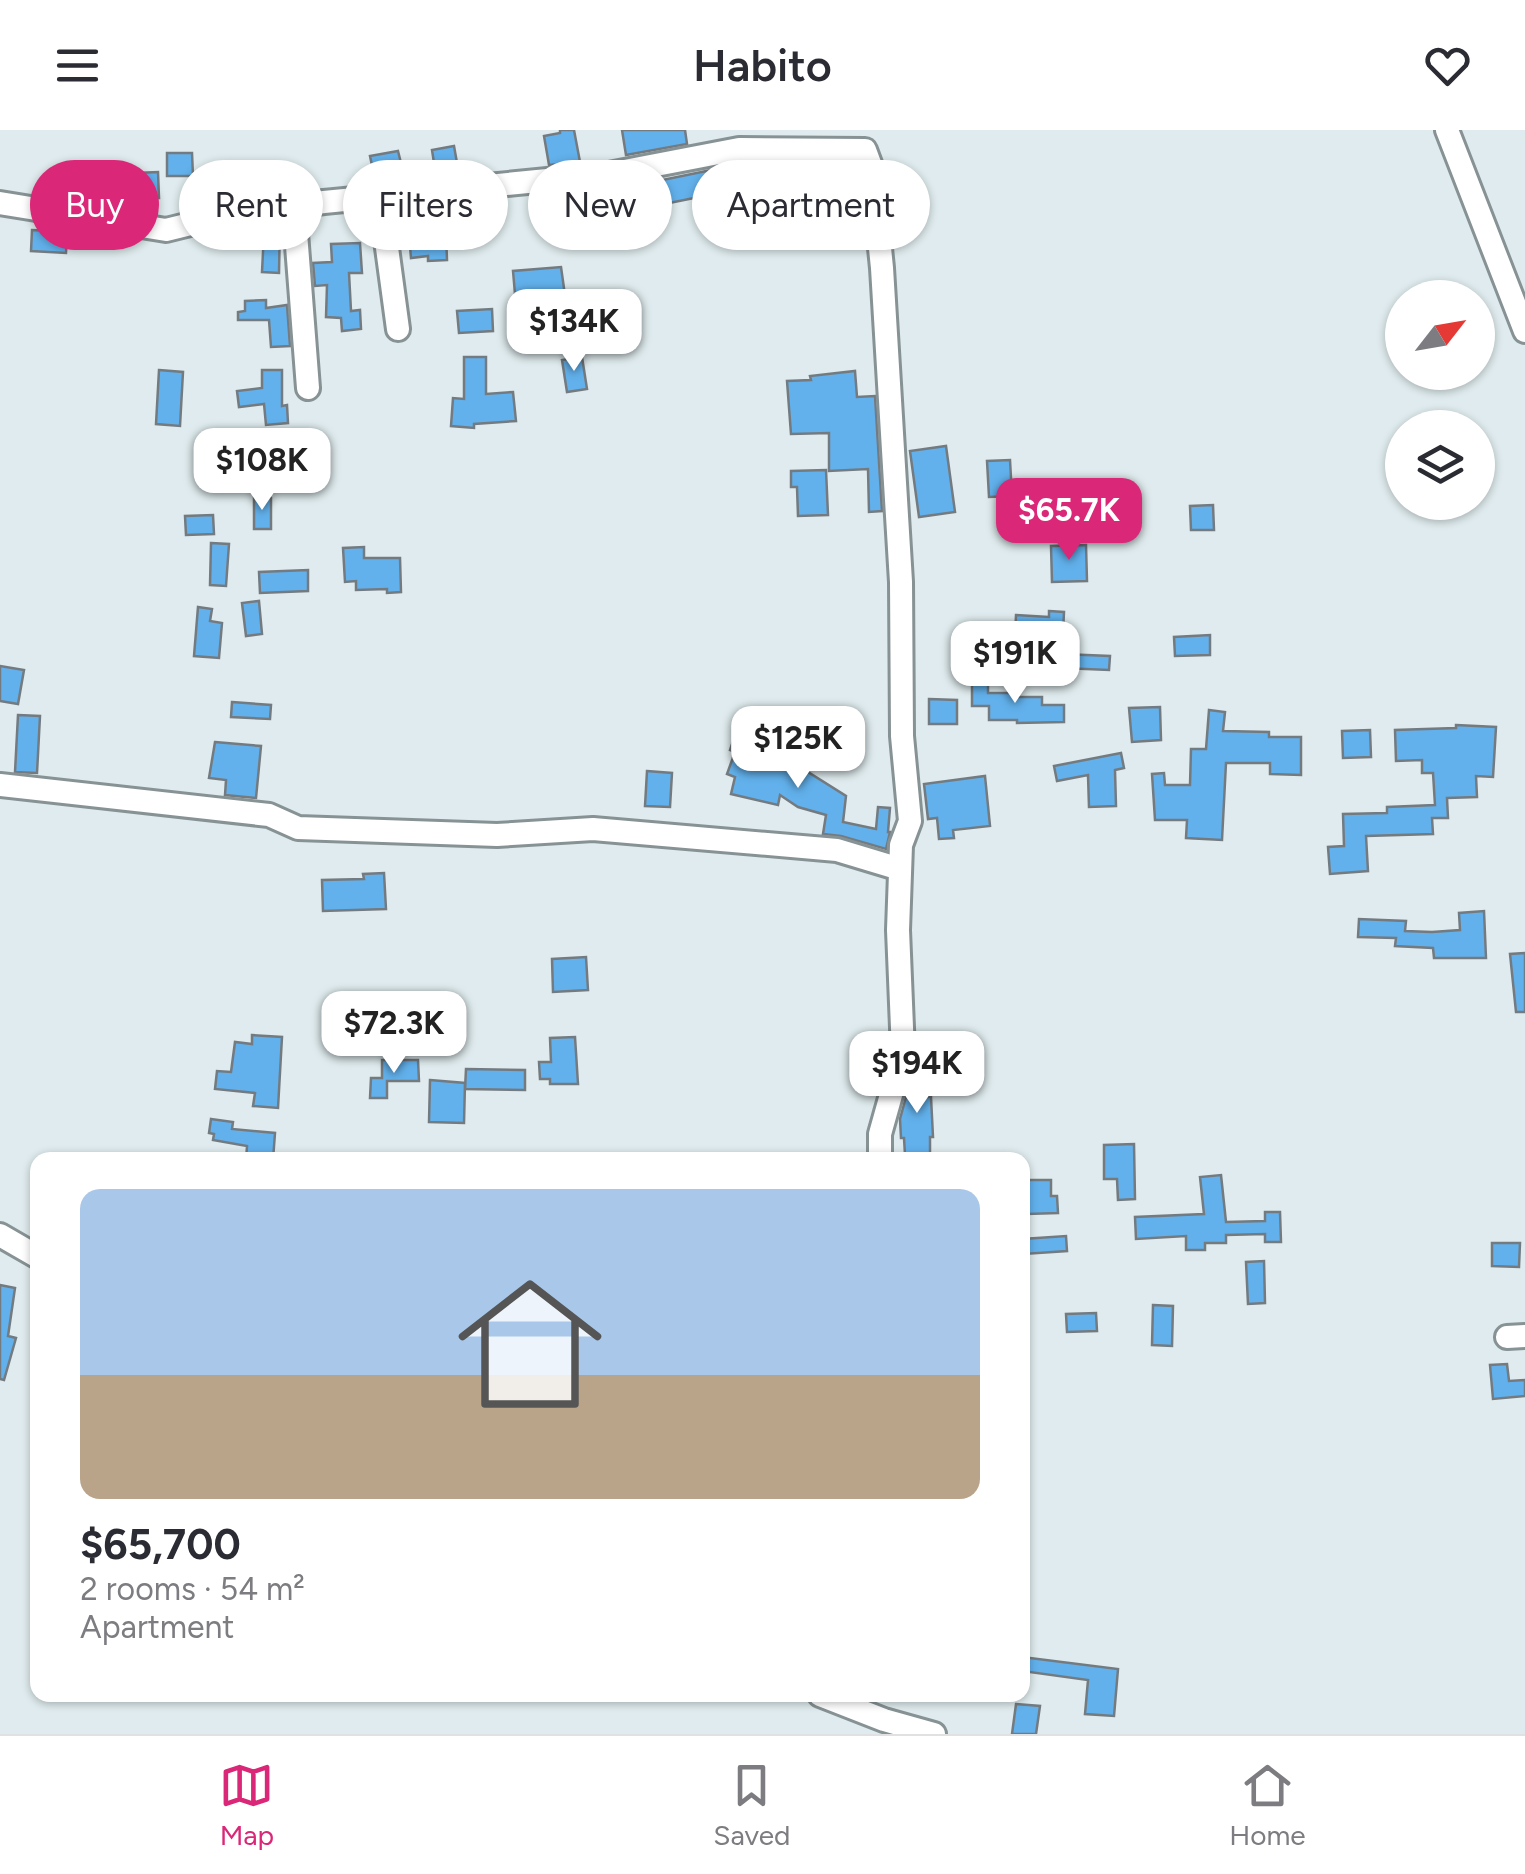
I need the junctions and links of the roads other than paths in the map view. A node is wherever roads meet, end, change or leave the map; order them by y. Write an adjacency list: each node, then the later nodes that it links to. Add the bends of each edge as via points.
1 (1447, 130): 8 (street)
2 (508, 184): 11 (street, via 610,174 739,149 866,150 882,268 901,582 910,821)
3 (0, 203): 4 (street)
4 (179, 227)
5 (297, 250): 9 (street)
6 (387, 250): 7 (street)
7 (398, 329)
8 (1525, 332)
9 (308, 388)
10 (0, 785): 11 (street, via 269,815 298,828 497,835 593,829 837,850)
11 (900, 868): 12 (street, via 903,1052)
12 (880, 1152)
13 (0, 1235): 14 (street)
14 (30, 1253)
15 (840, 1702): 16 (street)
16 (934, 1734)

